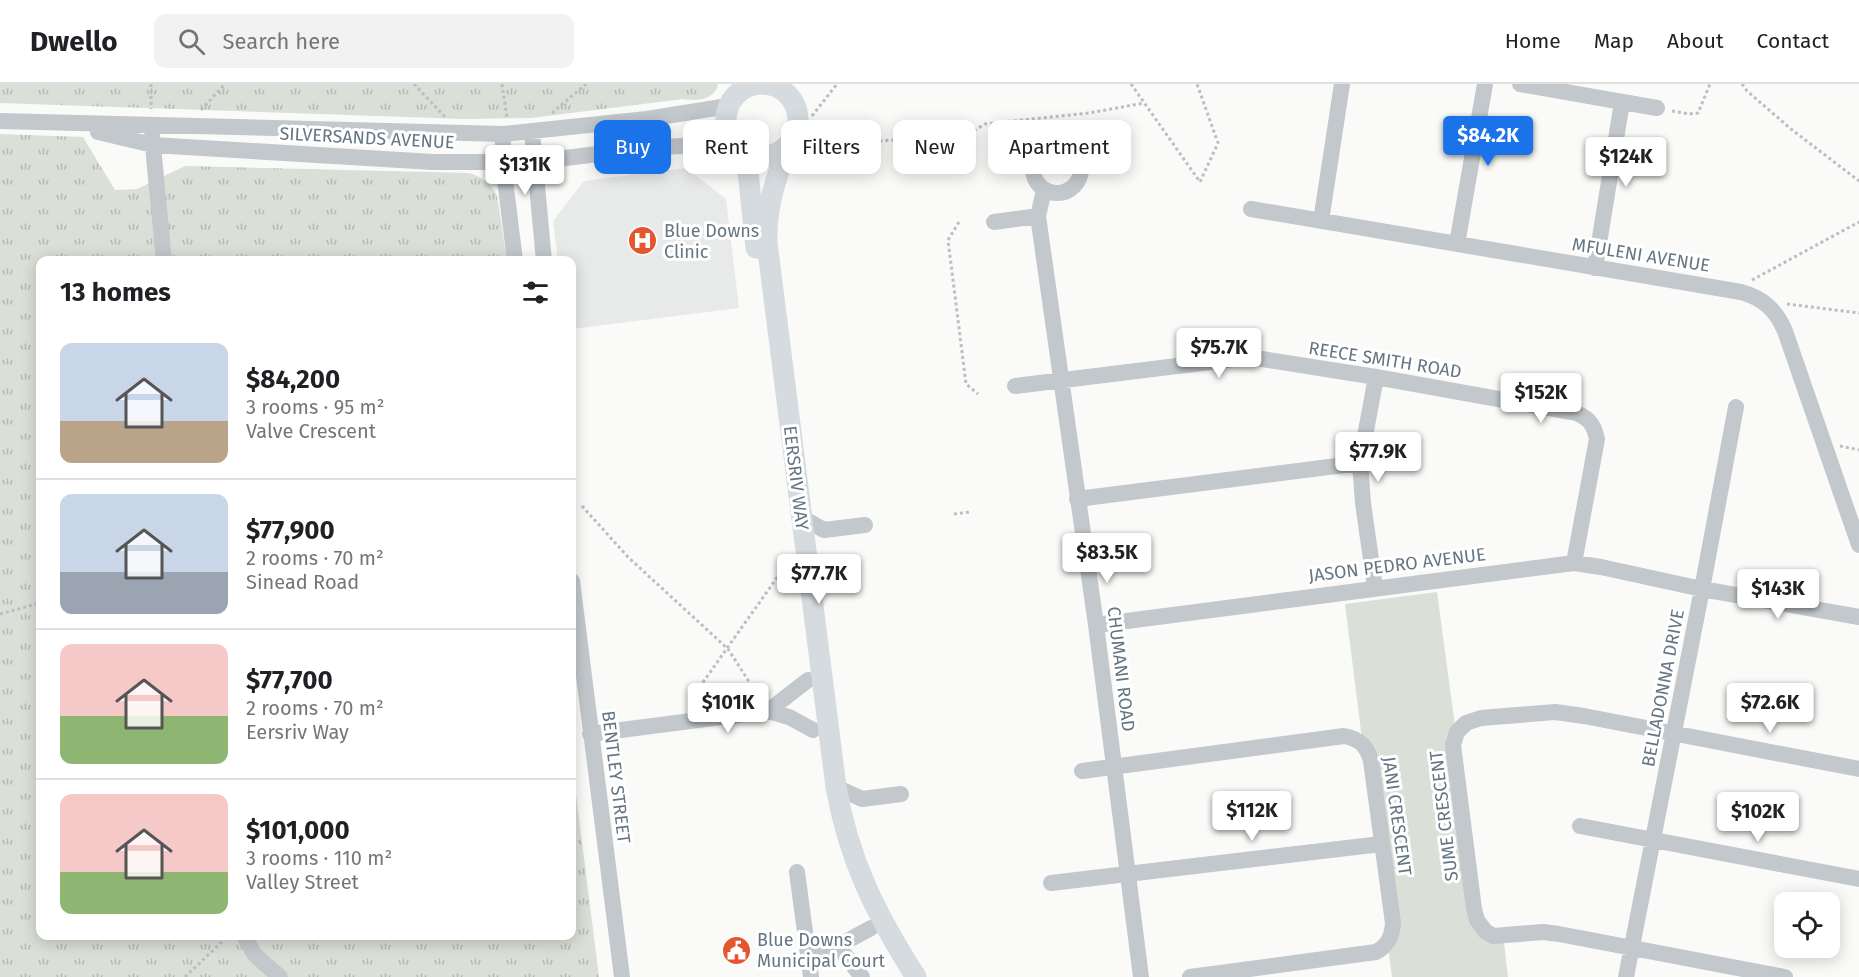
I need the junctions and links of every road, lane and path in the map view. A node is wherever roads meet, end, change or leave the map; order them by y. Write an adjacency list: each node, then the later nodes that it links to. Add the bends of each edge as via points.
1 (151, 84): 21 (path)
2 (225, 84): 19 (path)
3 (414, 84): 26 (path)
4 (502, 84): 28 (path, via 506,102)
5 (586, 84): 22 (path)
6 (837, 84): 20 (path)
7 (1131, 84): 17 (path)
8 (1197, 84): 17 (path, via 1218,143 1200,182)
9 (1342, 84): 41 (street)
10 (1485, 84): 45 (street)
11 (1520, 84): 16 (street)
12 (1710, 84): 18 (path, via 1698,113)
13 (1742, 84): 37 (path, via 1791,129)
14 (778, 87): 15 (main road, via 753,85); 24 (main road, via 790,98)
15 (730, 97): 23 (main road); 29 (street, SILVERSANDS AVENUE, via 657,118)
16 (1622, 102): 18 (street); 49 (street)
17 (1144, 103): 30 (path, via 986,124 967,135)
18 (1657, 108)
19 (198, 114)
20 (812, 116)
21 (151, 119): 27 (street, SILVERSANDS AVENUE); 28 (street, SILVERSANDS AVENUE); 31 (street)
22 (543, 120)
23 (726, 120)
24 (797, 120)
25 (0, 121): 27 (street, SILVERSANDS AVENUE)
26 (449, 121)
27 (63, 124): 31 (street, SILVERSANDS AVENUE)
28 (504, 128): 29 (street, SILVERSANDS AVENUE); 34 (street)
29 (532, 132): 33 (street)
30 (881, 141)
31 (153, 145): 34 (street, SILVERSANDS AVENUE); 46 (street)
32 (683, 145): 33 (street, SILVERSANDS AVENUE)
33 (534, 162): 34 (street, SILVERSANDS AVENUE); 48 (street)
34 (503, 163): 47 (street)
35 (781, 172): 63 (main road, EERSRIV WAY, via 773,185 767,243)
36 (747, 174): 78 (main road, EERSRIV WAY)
37 (1859, 180)
38 (1044, 190): 40 (street, CHUMANI ROAD)
39 (1251, 209): 41 (street, MFULENI AVENUE)
40 (1038, 216): 43 (street); 54 (street, CHUMANI ROAD)
41 (1321, 221): 45 (street, MFULENI AVENUE)
42 (959, 222): 56 (path, via 948,240 966,384)
43 (994, 222)
44 (1859, 222): 50 (path, via 1773,267 1750,281)
45 (1457, 244): 49 (street, MFULENI AVENUE)
46 (164, 256)
47 (513, 256)
48 (543, 256)
49 (1595, 268): 50 (street, MFULENI AVENUE)
50 (1741, 292): 51 (street, MFULENI AVENUE)
51 (1762, 301): 52 (path); 66 (street, MFULENI AVENUE, via 1775,312 1785,331)
52 (1859, 313)
53 (1376, 377): 54 (street, REECE SMITH ROAD, via 1242,358); 58 (street); 68 (street, REECE SMITH ROAD, via 1576,413 1591,422 1596,450)
54 (1061, 382): 55 (street, REECE SMITH ROAD); 59 (street, CHUMANI ROAD)
55 (1015, 386)
56 (978, 394)
57 (1736, 407): 71 (street, BELLADONNA DRIVE)
58 (1360, 463): 59 (street); 70 (street)
59 (1077, 499): 76 (street, CHUMANI ROAD)
60 (582, 506): 77 (path, via 628,557)
61 (970, 512): 62 (path)
62 (954, 514)
63 (801, 517): 65 (street); 67 (main road, EERSRIV WAY)
64 (866, 525): 65 (street)
65 (824, 530): 67 (street)
66 (1859, 545)
67 (806, 556): 88 (main road, EERSRIV WAY)
68 (1574, 563): 70 (street, JASON PEDRO AVENUE); 71 (street, JASON PEDRO AVENUE)
69 (781, 572): 77 (path)
70 (1375, 588): 76 (street, JASON PEDRO AVENUE)
71 (1702, 589): 75 (street, JASON PEDRO AVENUE); 83 (street, BELLADONNA DRIVE)
72 (36, 604): 73 (path)
73 (0, 614)
74 (576, 615): 84 (street, BENTLEY STREET)
75 (1859, 617)
76 (1096, 625): 85 (street, CHUMANI ROAD)
77 (728, 649): 79 (path); 80 (path)
78 (808, 680): 81 (street); 82 (main road, EERSRIV WAY)
79 (757, 693)
80 (689, 702)
81 (768, 711): 82 (street); 84 (street)
82 (813, 730): 99 (main road, EERSRIV WAY, via 833,832)
83 (1674, 733): 86 (street, SUME CRESCENT); 93 (street, BELLADONNA DRIVE); 103 (street, SUME CRESCENT, via 1555,712 1481,718 1466,723 1457,732 1453,745 1474,909 1485,931 1493,936 1544,932)
84 (590, 734): 107 (street, BENTLEY STREET)
85 (1114, 766): 87 (street, JANI CRESCENT); 94 (street, JANI CRESCENT, via 1352,738 1362,743 1371,761); 96 (street, CHUMANI ROAD)
86 (1859, 769)
87 (1082, 771)
88 (836, 787): 90 (street); 91 (main road, EERSRIV WAY)
89 (902, 794): 90 (street)
90 (862, 799): 91 (street)
91 (844, 826): 111 (main road, EERSRIV WAY, via 881,921)
92 (1580, 826): 93 (street)
93 (1652, 841): 97 (street); 103 (street, BELLADONNA DRIVE)
94 (1381, 844): 96 (street); 113 (street, JANI CRESCENT, via 1393,923 1392,936 1381,949 1341,958)
95 (797, 872): 104 (street)
96 (1128, 874): 98 (street); 112 (street, CHUMANI ROAD)
97 (1859, 879)
98 (1051, 883)
99 (871, 928): 102 (street); 110 (main road, EERSRIV WAY)
100 (224, 940): 105 (path)
101 (246, 940): 106 (street, via 255,956)
102 (838, 946): 104 (street); 109 (street)
103 (1632, 947): 114 (street, BELLADONNA DRIVE); 115 (street, SUME CRESCENT)
104 (809, 959): 108 (street)
105 (185, 977)
106 (280, 977)
107 (622, 977)
108 (811, 977)
109 (862, 977)
110 (901, 977)
111 (916, 977)
112 (1141, 977)
113 (1190, 977)
114 (1626, 977)
115 (1785, 977)

